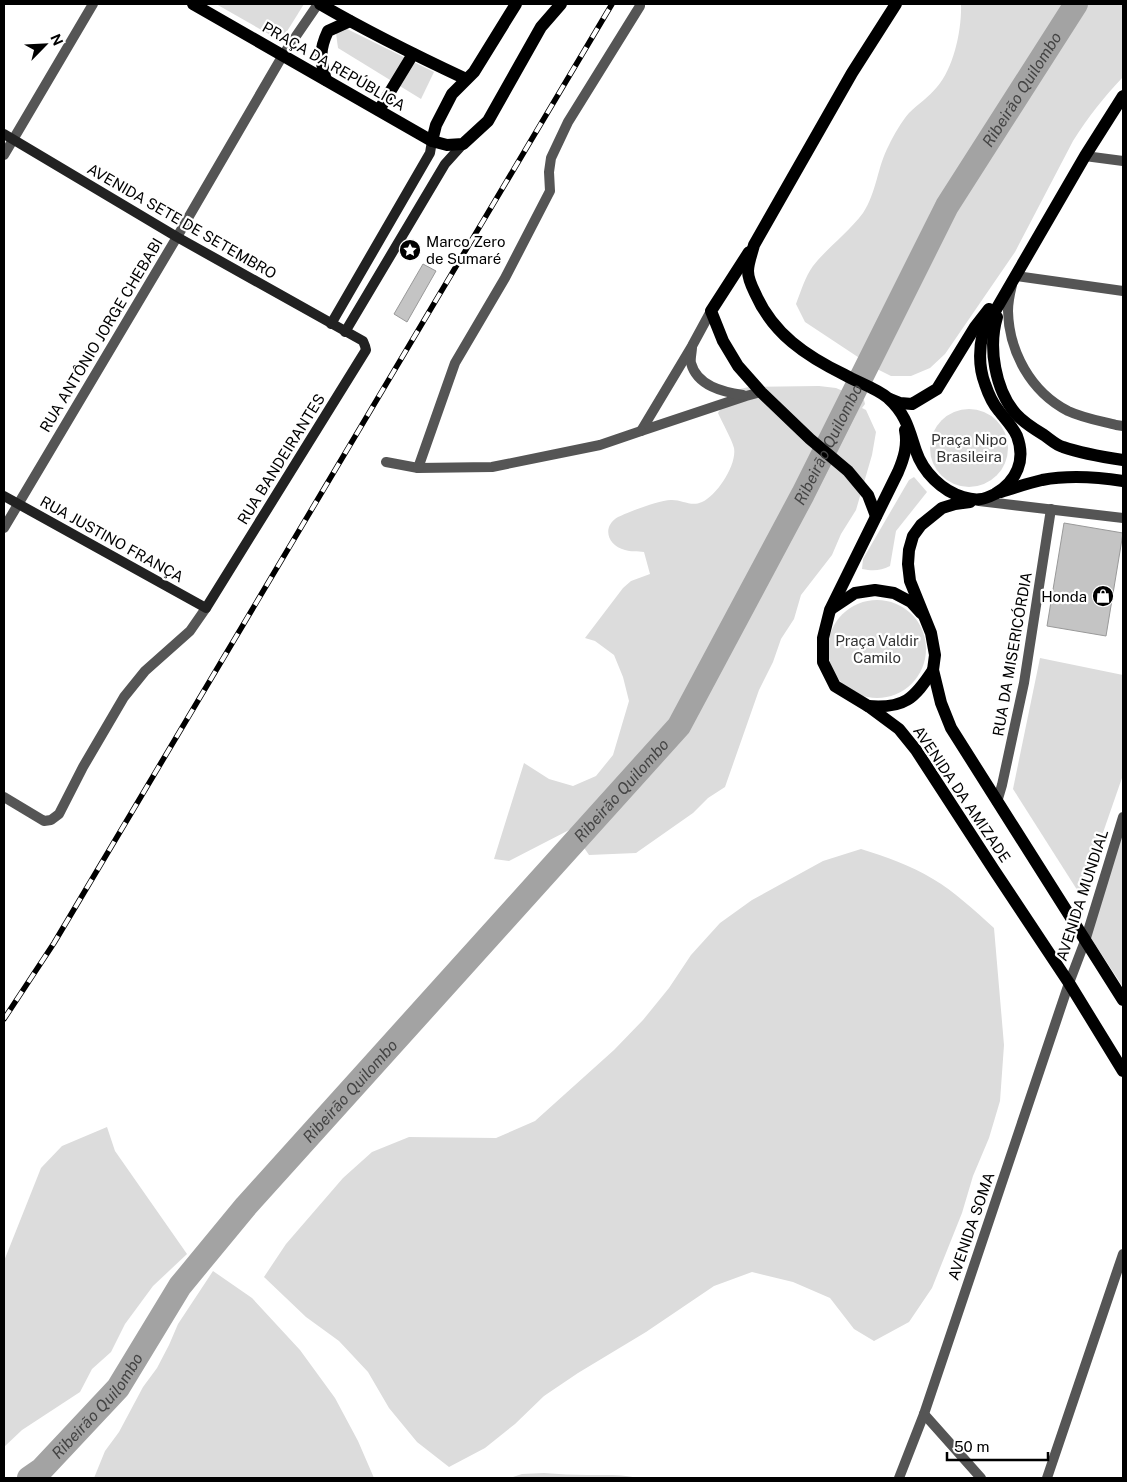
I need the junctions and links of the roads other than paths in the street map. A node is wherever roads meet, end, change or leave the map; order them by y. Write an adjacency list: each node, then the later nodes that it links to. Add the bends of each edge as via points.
1 (93, 4): 15 (street)
2 (193, 4): 10 (main road, PRAÇA DA REPÚBLICA)
3 (319, 4): 8 (main road); 10 (street, RUA ANTÔNIO JORGE CHEBABI)
4 (516, 4): 11 (main road, via 480,64)
5 (561, 4): 17 (main road, via 541,27 488,121)
6 (896, 4): 22 (main road)
7 (640, 6): 38 (street, via 568,122 552,158 550,191 505,278 455,363)
8 (350, 22): 9 (main road); 12 (main road, via 328,31 323,42 321,63)
9 (413, 54): 11 (main road); 14 (main road)
10 (283, 55): 12 (main road, PRAÇA DA REPÚBLICA); 21 (street, RUA ANTÔNIO JORGE CHEBABI)
11 (466, 79): 16 (main road, via 452,94 436,125)
12 (326, 80): 14 (main road, PRAÇA DA REPÚBLICA)
13 (1123, 96): 19 (main road)
14 (378, 110): 16 (main road, PRAÇA DA REPÚBLICA)
15 (8, 137): 18 (street); 21 (street, AVENIDA SETE DE SETEMBRO)
16 (432, 141): 17 (main road, PRAÇA DA REPÚBLICA, via 447,145); 27 (street, via 430,154)
17 (463, 144): 28 (street, via 445,164)
18 (4, 155)
19 (1085, 156): 20 (street); 23 (main road)
20 (1123, 161)
21 (177, 238): 27 (street, AVENIDA SETE DE SETEMBRO); 43 (street, RUA ANTÔNIO JORGE CHEBABI)
22 (754, 245): 26 (main road); 32 (main road, via 748,271 769,319 793,344)
23 (1014, 279): 24 (street); 25 (main road); 32 (main road, via 975,327 937,389 912,404); 34 (street, via 1008,310 1011,340 1024,370 1046,396 1069,411)
24 (1123, 291)
25 (1001, 304): 36 (main road, via 992,343 995,371 1016,414 1061,447); 40 (main road, via 983,332 980,345 982,371 997,409 1016,434 1020,451 1019,469 1009,484)
26 (711, 311): 29 (street); 30 (main road, via 738,366)
27 (331, 324): 28 (street, AVENIDA SETE DE SETEMBRO)
28 (346, 332): 48 (street, RUA BANDEIRANTES, via 363,340 366,350)
29 (692, 346): 31 (street, via 691,363 706,384 723,392); 35 (street)
30 (761, 392): 31 (street); 45 (main road, via 848,471 868,495)
31 (746, 396): 35 (street)
32 (887, 397): 33 (main road)
33 (900, 411): 42 (main road, via 927,471 942,487); 45 (main road, AVENIDA DA AMIZADE, via 906,434 904,458)
34 (1123, 426)
35 (640, 432): 38 (street, via 600,445 492,467)
36 (1123, 460)
37 (386, 462): 38 (street)
38 (418, 468)
39 (1123, 481): 40 (main road, AVENIDA DA AMIZADE, via 1071,477 1042,480)
40 (994, 494): 42 (main road, AVENIDA DA AMIZADE)
41 (4, 496): 43 (street, RUA JUSTINO FRANÇA)
42 (975, 501): 44 (street); 50 (main road, AVENIDA DA AMIZADE, via 942,508 913,536 908,564 910,581)
43 (18, 504): 47 (street, RUA ANTÔNIO JORGE CHEBABI); 48 (street, RUA JUSTINO FRANÇA)
44 (1051, 509): 46 (street); 54 (street, RUA DA MISERICÓRDIA, via 1024,683)
45 (876, 516): 49 (main road, AVENIDA DA AMIZADE)
46 (1123, 518)
47 (4, 528)
48 (206, 608): 53 (street, via 190,631 145,671 124,697 82,767 59,814 51,820 44,820)
49 (830, 610): 50 (main road, via 855,594 875,590 894,593 911,602); 52 (main road, AVENIDA DA AMIZADE, via 823,638 823,662 835,686)
50 (925, 616): 51 (main road, AVENIDA DA AMIZADE, via 931,632)
51 (933, 670): 52 (main road, via 912,697 884,707); 54 (main road, AVENIDA DA AMIZADE, via 951,728)
52 (868, 706): 57 (main road, AVENIDA DA AMIZADE, via 899,729 916,750)
53 (4, 797)
54 (997, 802): 56 (main road, AVENIDA DA AMIZADE)
55 (1123, 817): 56 (street, AVENIDA MUNDIAL)
56 (1085, 941): 57 (street, AVENIDA MUNDIAL); 58 (main road, AVENIDA DA AMIZADE)
57 (1069, 983): 59 (main road, AVENIDA DA AMIZADE); 61 (street, AVENIDA SOMA)
58 (1123, 1000)
59 (1123, 1071)
60 (1123, 1254): 64 (street)
61 (924, 1414): 62 (street, AVENIDA SOMA); 63 (street)
62 (899, 1478)
63 (981, 1478)
64 (1047, 1478)

